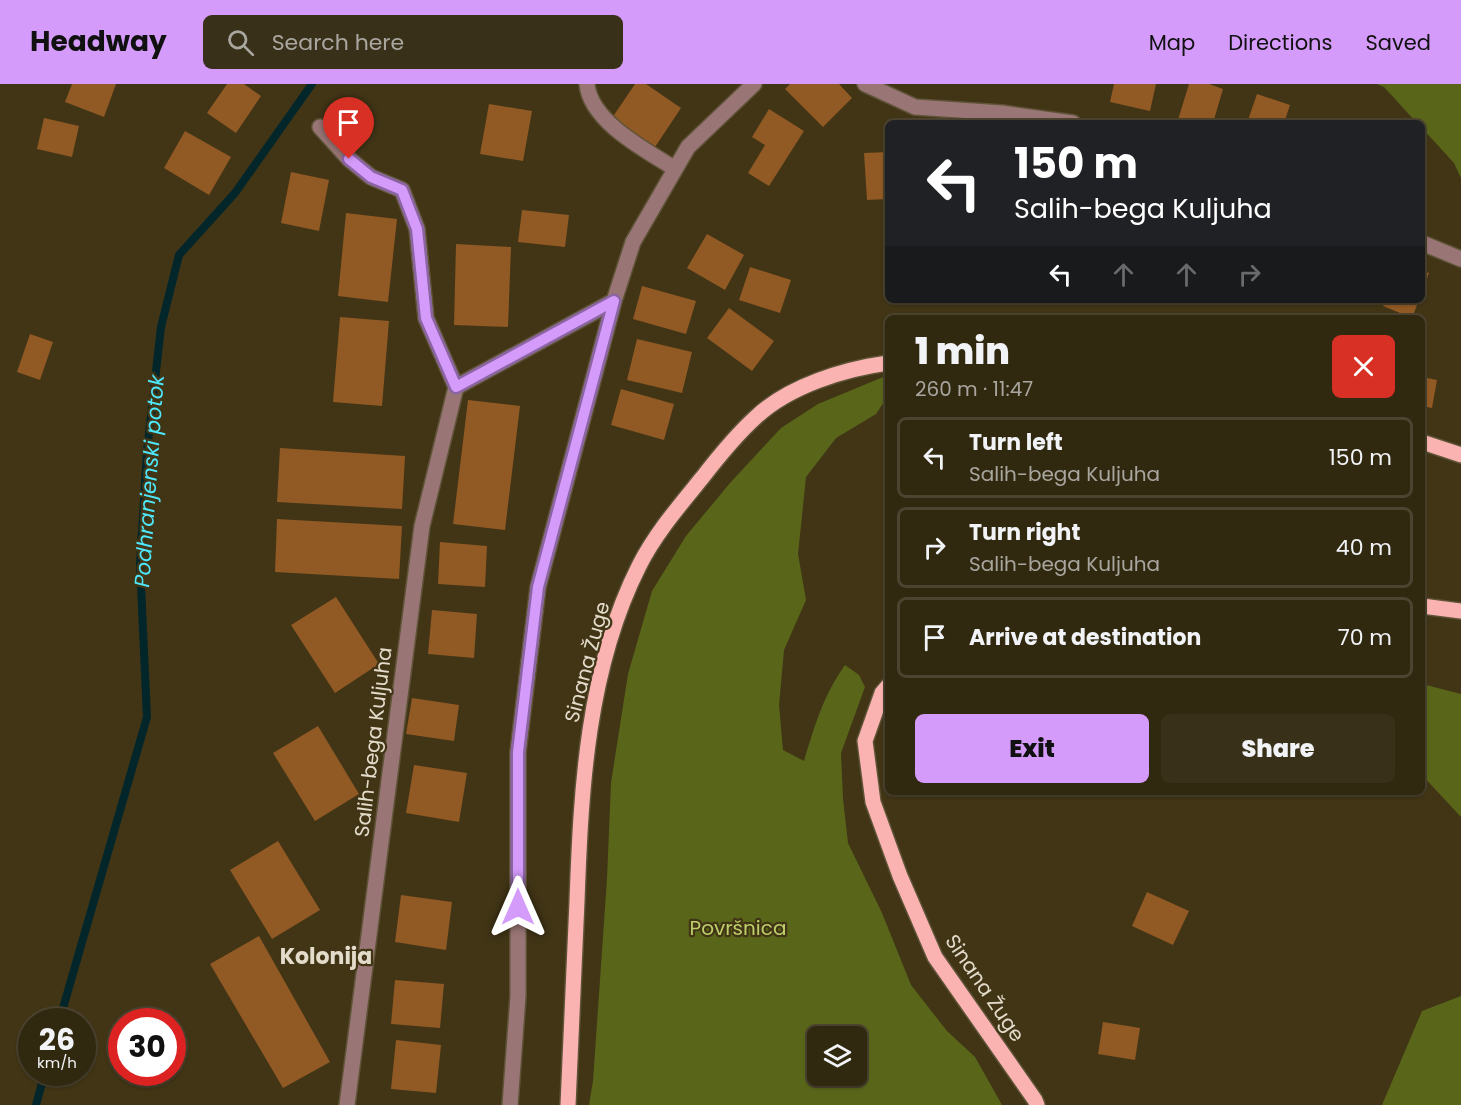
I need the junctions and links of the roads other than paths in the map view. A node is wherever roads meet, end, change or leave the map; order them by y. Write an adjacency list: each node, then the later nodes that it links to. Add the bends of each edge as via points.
1 (587, 84): 6 (street, via 588,96 618,133)
2 (754, 84): 6 (street, via 688,147)
3 (865, 84): 4 (street, via 915,107)
4 (1052, 120)
5 (320, 127): 11 (street, via 371,177 402,190 417,229 426,318)
6 (674, 168): 9 (street, via 633,242)
7 (1425, 244): 8 (street)
8 (1461, 259)
9 (614, 301): 11 (street); 18 (street, via 538,587 518,752 518,996)
10 (885, 363): 19 (main road, Sinana Žuge, via 861,367 798,388 757,415 671,516 639,565 614,626 591,716 580,805)
11 (456, 387): 17 (street, Salih-bega Kuljuha, via 422,526)
12 (1425, 443): 13 (main road)
13 (1461, 455)
14 (1425, 606): 15 (main road)
15 (1461, 611)
16 (885, 690): 20 (main road, Sinana Žuge, via 865,741 873,802 900,876 935,957)
17 (347, 1105)
18 (510, 1105)
19 (568, 1105)
20 (1037, 1105)

